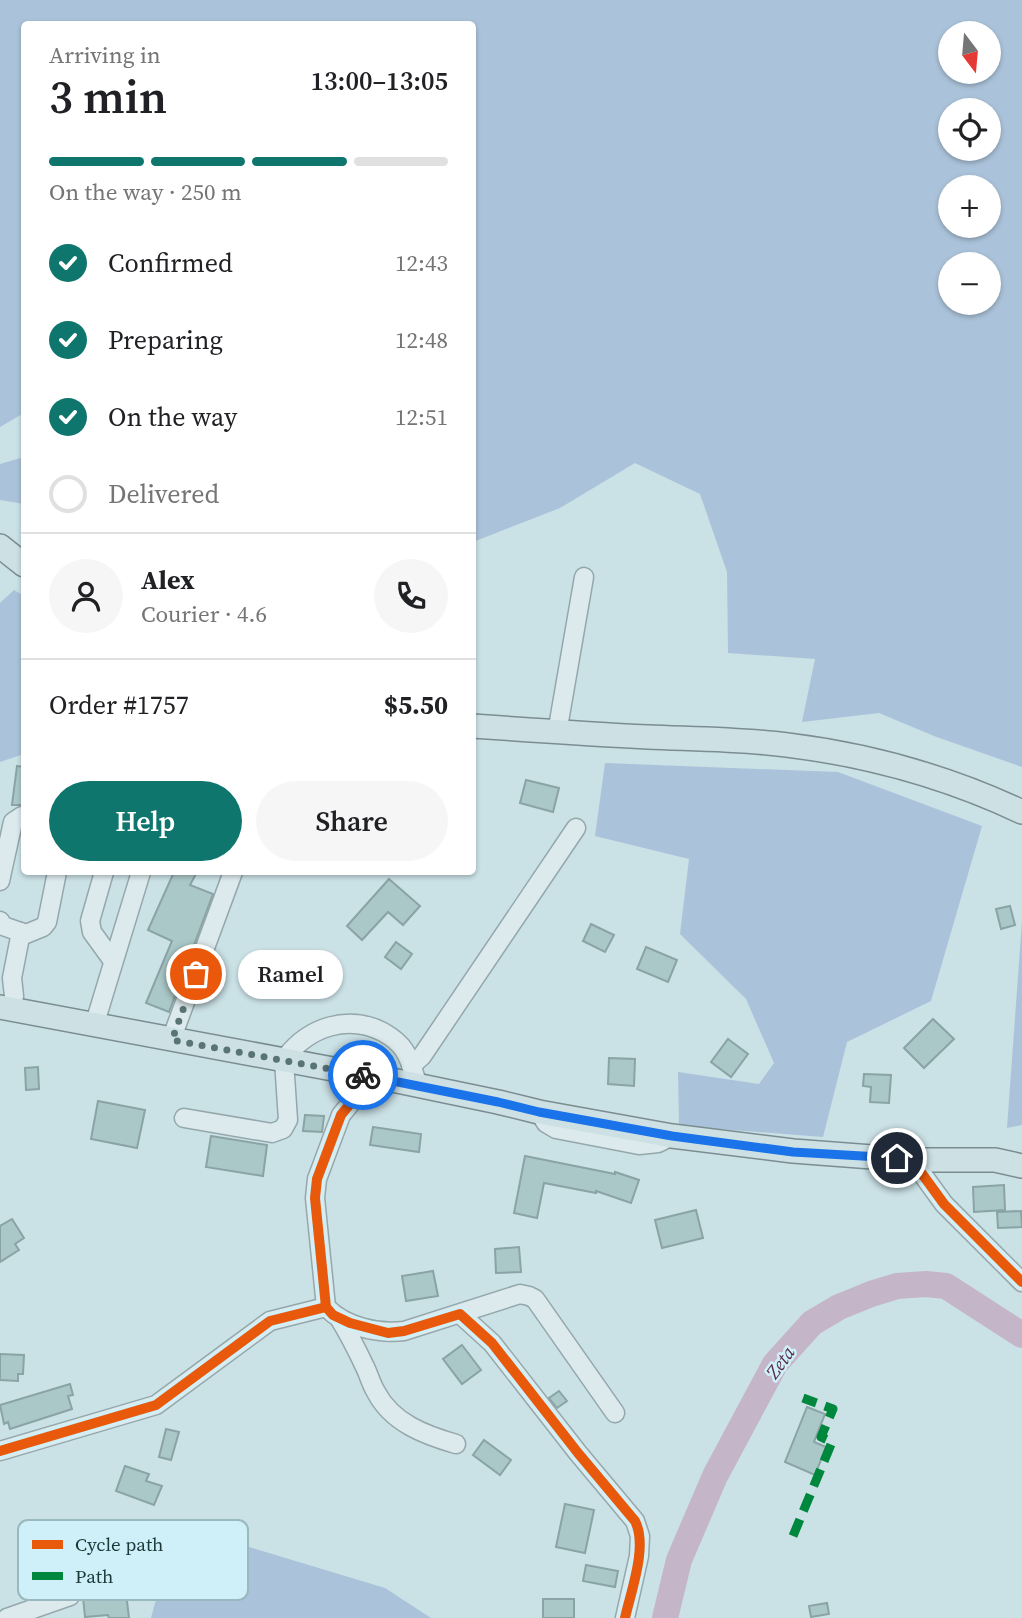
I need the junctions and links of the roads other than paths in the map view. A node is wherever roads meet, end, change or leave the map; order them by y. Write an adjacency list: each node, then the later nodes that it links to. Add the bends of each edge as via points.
1 (0, 546): 2 (main road)
2 (21, 563)
3 (584, 577): 5 (street)
4 (476, 726): 5 (main road)
5 (557, 733): 6 (main road, via 747,741 820,750 927,775)
6 (1022, 812)
7 (21, 817): 13 (street, via 13,822)
8 (576, 828): 21 (street, via 422,1056)
9 (56, 875): 15 (street, via 47,922 34,931)
10 (103, 875): 16 (street, via 90,921 92,932)
11 (141, 875): 16 (street)
12 (232, 875): 19 (street)
13 (0, 881)
14 (0, 920): 15 (street, via 3,926)
15 (21, 932): 17 (street, via 12,978 14,996)
16 (113, 961): 18 (street)
17 (5, 1008): 18 (main road)
18 (94, 1026): 19 (main road)
19 (172, 1040): 20 (main road)
20 (284, 1060): 21 (street, via 312,1033 355,1024 391,1037 404,1050); 22 (main road); 23 (street, via 288,1120 283,1129 272,1133)
21 (414, 1076): 22 (main road); 25 (main road, via 539,1112 672,1136)
22 (372, 1077): 29 (street, via 341,1115 317,1179)
23 (184, 1118)
24 (1022, 1158): 26 (main road)
25 (912, 1160): 26 (main road); 28 (street, via 944,1204)
26 (995, 1160): 27 (main road)
27 (1022, 1166)
28 (1020, 1278)
29 (333, 1313): 30 (street, via 350,1323 388,1333); 32 (street, via 351,1337 375,1392 398,1419 420,1433); 33 (street, via 270,1321 156,1405)
30 (460, 1314): 31 (street, via 520,1294 535,1299); 36 (street, via 492,1343 635,1521 639,1556)
31 (615, 1413)
32 (456, 1444)
33 (0, 1451)
34 (59, 1600): 35 (street)
35 (7, 1618)
36 (625, 1618)

